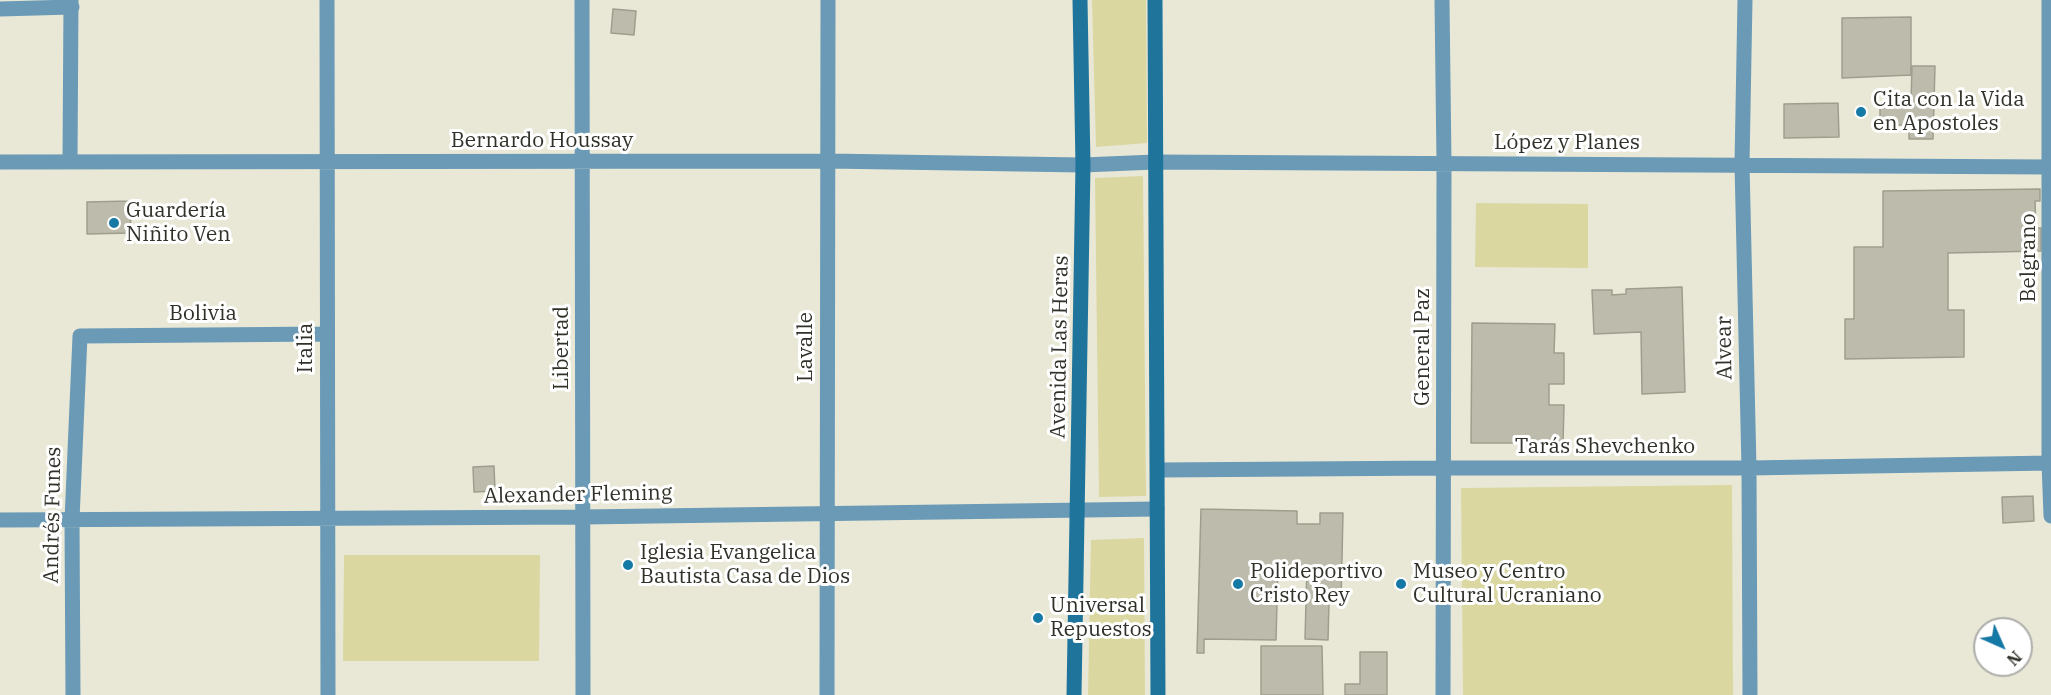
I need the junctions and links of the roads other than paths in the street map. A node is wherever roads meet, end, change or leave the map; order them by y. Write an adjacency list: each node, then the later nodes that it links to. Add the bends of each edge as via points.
1 (327, 0): 14 (street, Italia)
2 (582, 0): 15 (street, Libertad)
3 (828, 0): 11 (street, Lavalle)
4 (1080, 0): 19 (main road, Avenida Las Heras)
5 (1155, 0): 16 (main road)
6 (1442, 0): 17 (street, General Paz)
7 (1745, 0): 18 (street, Alvear)
8 (2049, 0): 20 (street, Belgrano)
9 (71, 3): 10 (street); 13 (street)
10 (0, 9)
11 (828, 161): 15 (street, Bernardo Houssay); 19 (street, Bernardo Houssay); 29 (street, Lavalle)
12 (0, 162): 13 (street, Bernardo Houssay)
13 (70, 162): 14 (street, Bernardo Houssay)
14 (327, 162): 15 (street, Bernardo Houssay); 21 (street, Italia)
15 (582, 162): 31 (street, Libertad)
16 (1155, 162): 17 (street, López y Planes); 19 (street, López y Planes); 26 (main road)
17 (1444, 164): 18 (street, López y Planes); 24 (street, General Paz)
18 (1742, 164): 20 (street, López y Planes); 25 (street, Alvear)
19 (1083, 165): 28 (main road, Avenida Las Heras)
20 (2051, 167): 23 (street, Belgrano)
21 (327, 334): 22 (street, Bolivia); 32 (street, Italia)
22 (80, 336): 34 (street, Andrés Funes)
23 (2050, 463): 25 (street, Tarás Shevchenko); 30 (street, Belgrano)
24 (1444, 468): 25 (street, Tarás Shevchenko); 26 (street, Tarás Shevchenko); 41 (street, General Paz)
25 (1749, 468): 42 (street, Alvear)
26 (1158, 470): 27 (main road)
27 (1157, 509): 28 (street, Alexander Fleming); 40 (main road)
28 (1078, 511): 29 (street, Alexander Fleming); 39 (main road, Avenida Las Heras)
29 (827, 514): 31 (street, Alexander Fleming); 38 (street, Lavalle)
30 (2051, 516)
31 (583, 517): 32 (street, Alexander Fleming); 37 (street, Libertad)
32 (328, 518): 34 (street, Alexander Fleming); 36 (street, Italia)
33 (0, 520): 34 (street, Alexander Fleming)
34 (72, 520): 35 (street, Andrés Funes)
35 (72, 695)
36 (328, 695)
37 (583, 695)
38 (826, 695)
39 (1074, 695)
40 (1158, 695)
41 (1443, 695)
42 (1750, 695)

